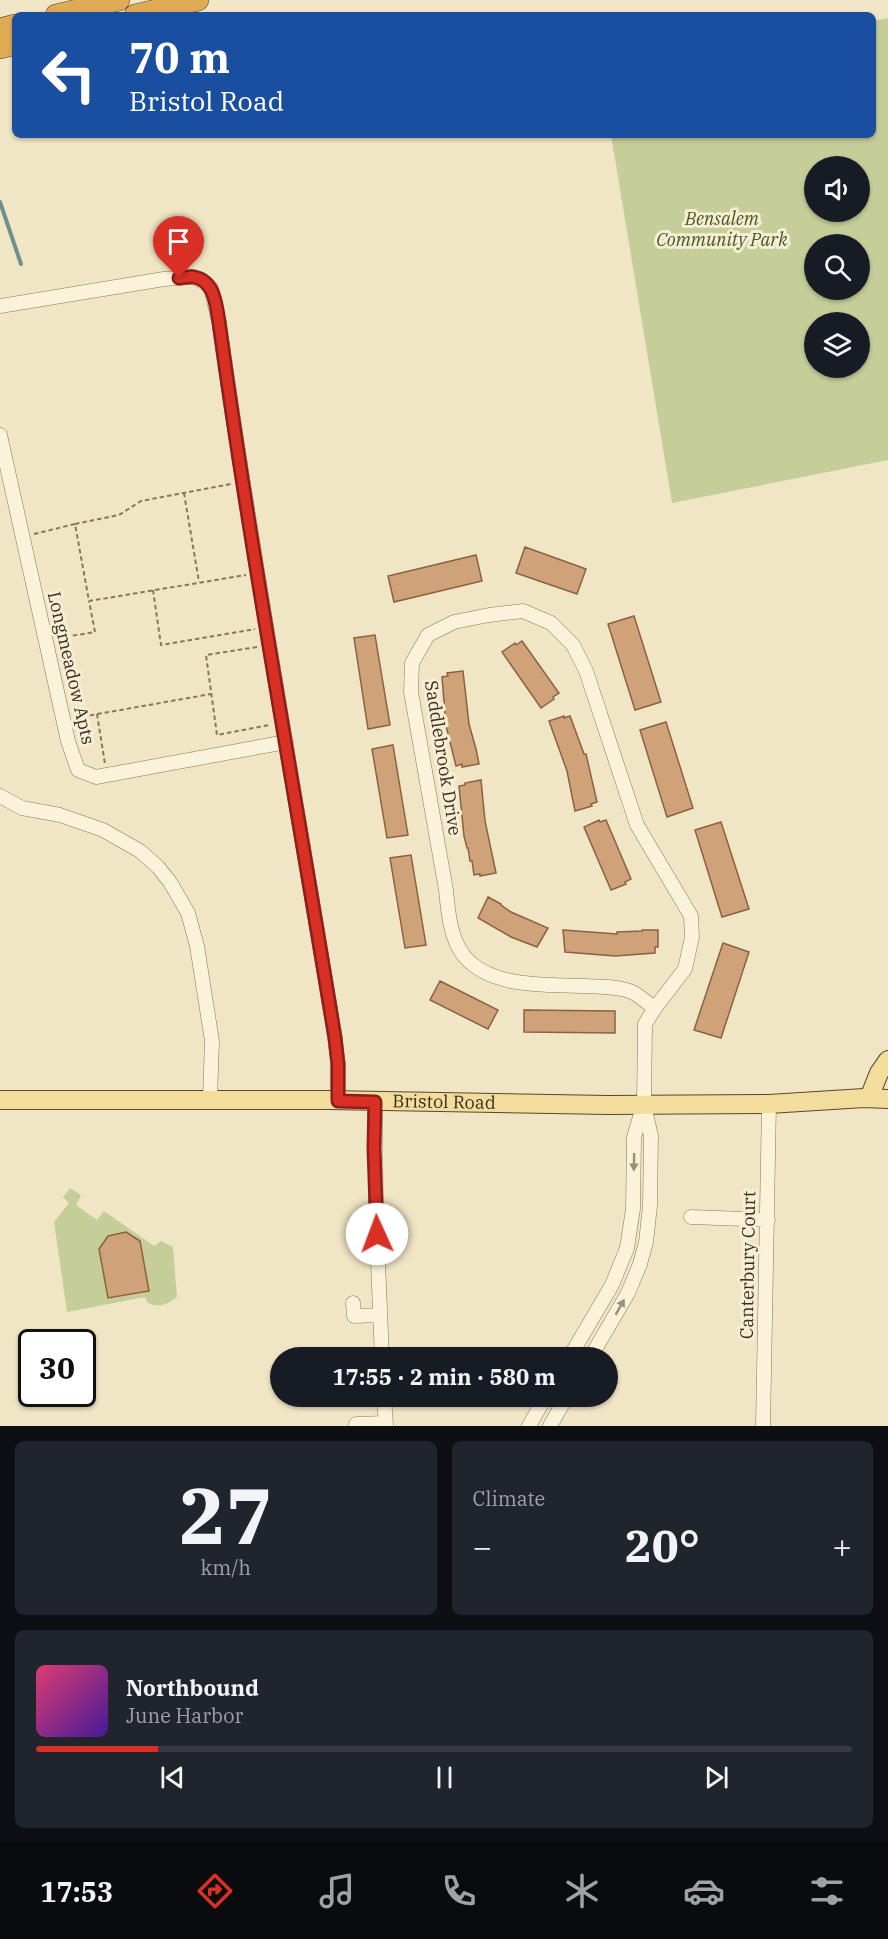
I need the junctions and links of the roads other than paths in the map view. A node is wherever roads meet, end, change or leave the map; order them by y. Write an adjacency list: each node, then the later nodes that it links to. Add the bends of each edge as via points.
1 (119, 0): 3 (highway)
2 (198, 0): 4 (highway)
3 (69, 12)
4 (148, 12)
5 (0, 306): 7 (street, via 164,279 194,277 211,288)
6 (0, 435): 7 (street, Longmeadow Apts, via 68,741 78,770 96,777)
7 (286, 742): 15 (street, via 335,1038)
8 (0, 796): 14 (street, via 22,808 60,815 103,830 140,851 170,882 188,913 197,946 212,1041)
9 (655, 1008): 9 (street, Saddlebrook Drive, via 685,969 692,937 691,916 637,825 586,671 573,645 551,623 523,612 454,622 428,635 412,663 411,692 449,919 464,956 484,972 518,983 608,987 631,992); 18 (street, Saddlebrook Drive, via 645,1024)
10 (888, 1060): 11 (main road)
11 (869, 1098): 12 (main road, Bristol Road); 17 (main road, Bristol Road)
12 (888, 1099)
13 (0, 1100): 14 (main road, Bristol Road)
14 (210, 1100): 15 (main road, Bristol Road)
15 (338, 1101): 16 (main road, Bristol Road)
16 (375, 1102): 18 (main road, Bristol Road); 22 (street)
17 (769, 1104): 18 (main road, Bristol Road); 20 (street, Canterbury Court)
18 (644, 1105): 24 (street, one-way to 24, via 634,1137 633,1209 627,1248 612,1286); 25 (street, one-way to 18, via 634,1280 646,1242 651,1136)
19 (691, 1217): 20 (street)
20 (768, 1220): 33 (street, Canterbury Court)
21 (353, 1303): 22 (street, via 354,1316)
22 (380, 1315): 23 (street)
23 (381, 1347)
24 (576, 1347)
25 (596, 1347)
26 (384, 1407): 30 (street)
27 (540, 1407): 31 (street)
28 (561, 1407): 32 (street)
29 (356, 1424): 30 (street)
30 (385, 1424)
31 (529, 1426)
32 (550, 1426)
33 (763, 1426)

